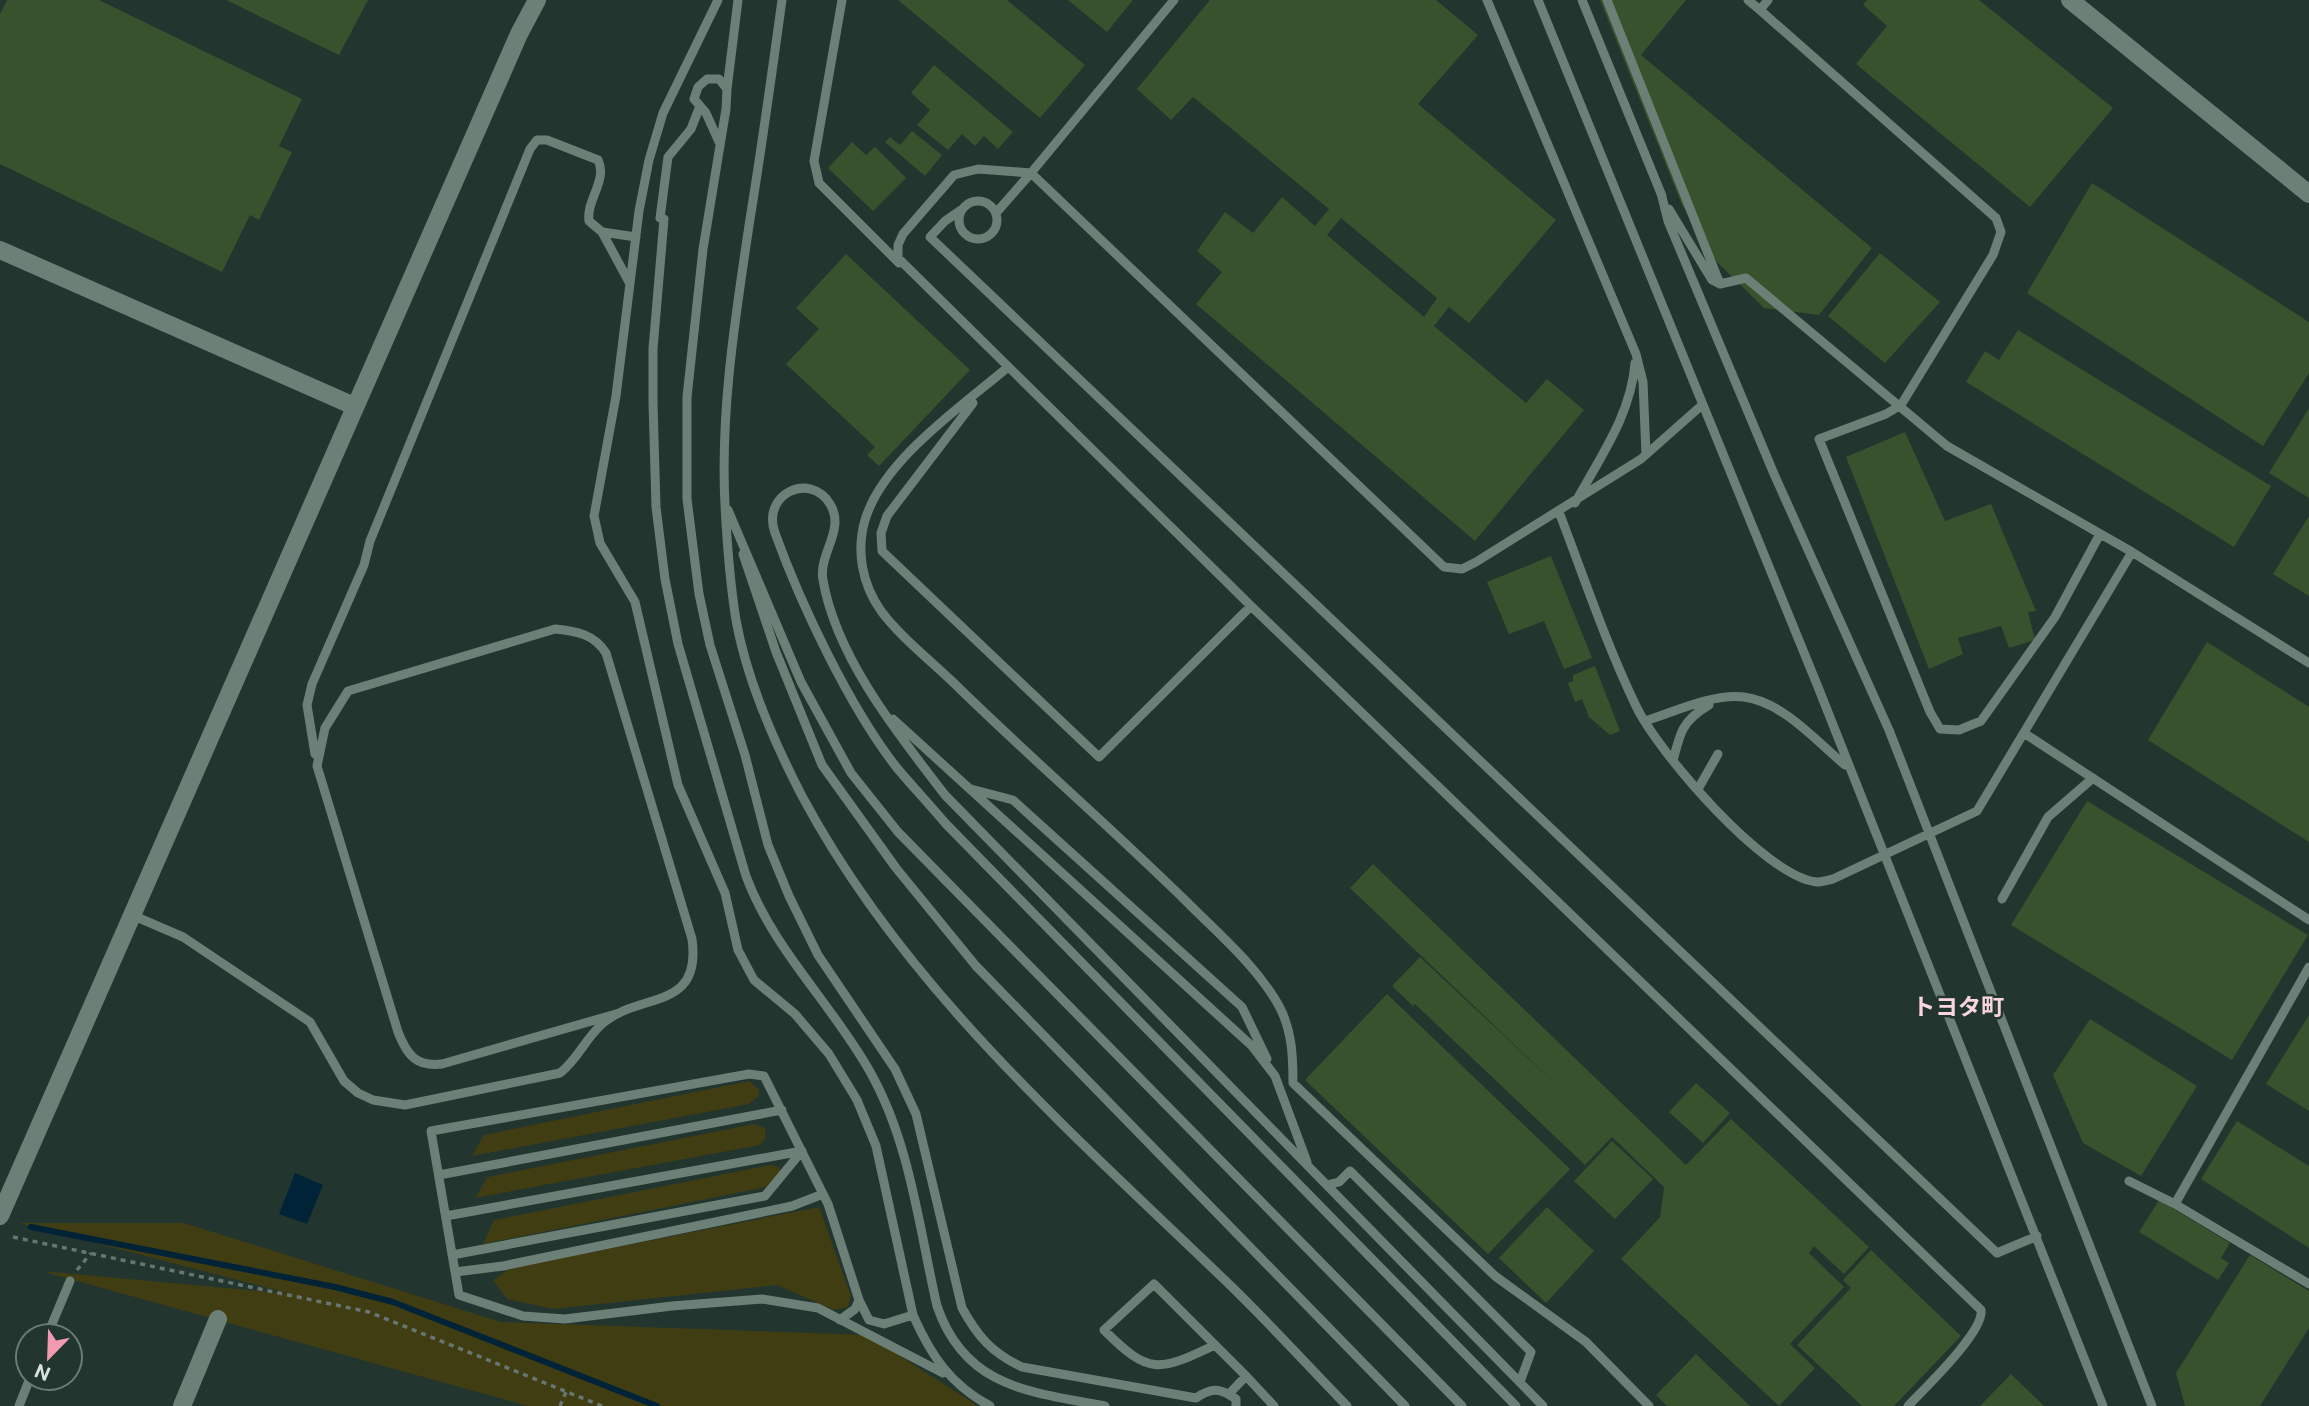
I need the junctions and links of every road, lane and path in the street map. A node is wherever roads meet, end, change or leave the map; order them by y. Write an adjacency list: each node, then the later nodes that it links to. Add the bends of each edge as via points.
1 (537, 0): 34 (street)
2 (718, 0): 24 (lane, via 663,113 649,160)
3 (738, 0): 15 (lane)
4 (782, 0): 36 (lane, via 735,320)
5 (842, 0): 26 (lane, via 814,160 819,183)
6 (1174, 0): 18 (lane)
7 (1487, 0): 29 (lane)
8 (1538, 0): 32 (lane)
9 (1582, 0): 19 (lane)
10 (1607, 0): 28 (lane)
11 (1748, 0): 14 (lane)
12 (1768, 0): 14 (lane)
13 (2070, 0): 20 (street)
14 (1760, 10): 33 (lane, via 1996,218 2000,232 1993,255)
15 (727, 89): 16 (lane, via 719,79 706,79 694,99); 17 (lane)
16 (700, 106): 17 (lane); 93 (lane, via 691,129 668,157 660,218 664,219 653,349 656,507 678,645 746,876 774,934 870,1070 888,1110 901,1144 937,1307 957,1349 977,1368 1023,1391)
17 (719, 142): 87 (lane, via 692,334 687,499 691,548 710,645 768,845 818,954 895,1069 916,1114 962,1308 976,1334 997,1355 1021,1367 1196,1398 1210,1389)
18 (1031, 173): 22 (lane); 26 (lane, via 978,169 954,175 903,234 898,258); 38 (lane, via 1444,567 1462,569)
19 (1661, 193): 28 (lane, via 1703,270); 103 (lane, via 1668,221 1774,474 1889,730)
20 (2309, 194)
21 (961, 210): 22 (lane, via 977,201 989,204); 22 (lane, via 960,229 975,240 993,233); 70 (lane, via 929,237 1997,1254)
22 (996, 213)
23 (602, 232): 24 (lane); 27 (lane); 49 (lane, via 589,221 587,210 601,176 597,160 537,140 524,162 312,684 307,705)
24 (636, 237): 27 (lane)
25 (0, 250): 34 (street)
26 (905, 269): 30 (lane)
27 (630, 284): 78 (lane, via 611,434 596,495 594,516 600,543 635,602 678,785 725,893 738,950 754,980 795,1014 830,1054 857,1100 876,1146)
28 (1720, 284): 33 (lane, via 1746,278)
29 (1636, 354): 35 (lane, via 1643,382); 37 (lane, via 1633,393)
30 (1008, 367): 31 (lane); 41 (lane)
31 (985, 387): 41 (lane, via 887,516 881,533 882,551 1099,757); 88 (lane, via 913,449 880,487 865,519 860,547 864,573 882,611 1236,951 1279,1006 1290,1034 1293,1083 1495,1276 1586,1342)
32 (1702, 405): 35 (lane); 50 (lane)
33 (1901, 405): 39 (lane, via 1947,446); 39 (lane, via 1819,439 1940,729 1959,730 1981,721 2055,617)
34 (354, 406): 55 (street)
35 (1647, 454): 37 (lane)
36 (725, 503): 96 (lane, via 736,621 759,700 782,757 829,846 879,920 1007,1070 1236,1291); 97 (lane, via 776,652 822,765 896,868 976,966); 98 (lane, via 801,682 851,773 898,832)
37 (1575, 503): 38 (lane)
38 (1559, 512): 45 (lane)
39 (2099, 534): 40 (lane)
40 (2132, 552): 42 (lane); 46 (lane)
41 (1251, 606): 101 (lane, via 1981,1310 1980,1322 1967,1340)
42 (2309, 663)
43 (1720, 698): 45 (lane); 48 (lane, via 1690,716); 50 (lane, via 1744,697 1777,708)
44 (881, 708): 52 (lane); 62 (lane, via 945,795); 99 (lane, via 830,612 822,576 836,520 833,511 814,491 796,488 783,494 774,508 773,528 848,693 896,766 946,824)
45 (1645, 721): 48 (lane)
46 (2024, 733): 51 (lane); 53 (lane, via 1978,811 1818,882 1776,862 1731,825)
47 (1718, 754): 53 (lane)
48 (1673, 761): 53 (lane)
49 (317, 766): 58 (lane, via 398,1032 411,1058 426,1066 442,1064); 58 (lane, via 324,728 348,691 555,629 576,631 599,642 606,653 695,958 684,986 672,995)
50 (1847, 766): 70 (lane)
51 (2093, 778): 54 (lane, via 2048,817); 56 (lane)
52 (970, 789): 59 (lane, via 1252,1046); 59 (lane, via 1013,800 1242,1007)
53 (1698, 789)
54 (2002, 899)
55 (132, 915): 58 (lane, via 183,937 310,1022 344,1081 386,1105 560,1073 573,1063 602,1023); 68 (street)
56 (2309, 920)
57 (2309, 967): 67 (lane)
58 (616, 1014)
59 (1275, 1076): 62 (lane)
60 (782, 1110): 61 (lane); 63 (lane); 63 (lane, via 764,1076 749,1074 431,1131)
61 (802, 1151): 66 (lane); 69 (lane); 73 (lane, via 765,1196)
62 (1309, 1167): 65 (lane)
63 (439, 1175): 69 (lane)
64 (2129, 1181): 67 (lane)
65 (1327, 1185): 85 (lane); 85 (lane, via 1339,1182 1350,1171 1531,1352)
66 (823, 1194): 74 (lane, via 792,1206); 77 (lane)
67 (2175, 1204): 76 (lane)
68 (0, 1216)
69 (446, 1216): 73 (lane)
70 (2037, 1236): 102 (lane)
71 (13, 1237): 72 (path)
72 (91, 1253): 75 (path); 86 (path, via 369,1312)
73 (452, 1255): 74 (lane)
74 (456, 1272): 80 (lane, via 459,1295 523,1316 565,1319 762,1299 818,1308)
75 (71, 1281): 81 (lane)
76 (2309, 1284)
77 (859, 1300): 78 (lane, via 869,1320 884,1324); 80 (lane)
78 (913, 1315): 83 (lane)
79 (218, 1319): 89 (street)
80 (840, 1320): 83 (lane)
81 (53, 1322)
82 (1214, 1345): 82 (lane, via 1154,1284 1104,1329 1128,1354 1151,1365 1184,1359); 84 (lane)
83 (947, 1375): 92 (lane)
84 (1246, 1376): 87 (lane); 95 (lane)
85 (1520, 1382): 100 (lane)
86 (566, 1392): 90 (path); 91 (path)
87 (1229, 1394): 94 (lane, via 1236,1399)
88 (1643, 1404)
89 (182, 1406)
90 (560, 1406)
91 (601, 1406)
92 (990, 1406)
93 (1105, 1406)
94 (1236, 1406)
95 (1274, 1406)
96 (1347, 1406)
97 (1405, 1406)
98 (1462, 1406)
99 (1516, 1406)
100 (1543, 1406)
101 (1908, 1406)
102 (2103, 1406)
103 (2152, 1406)

